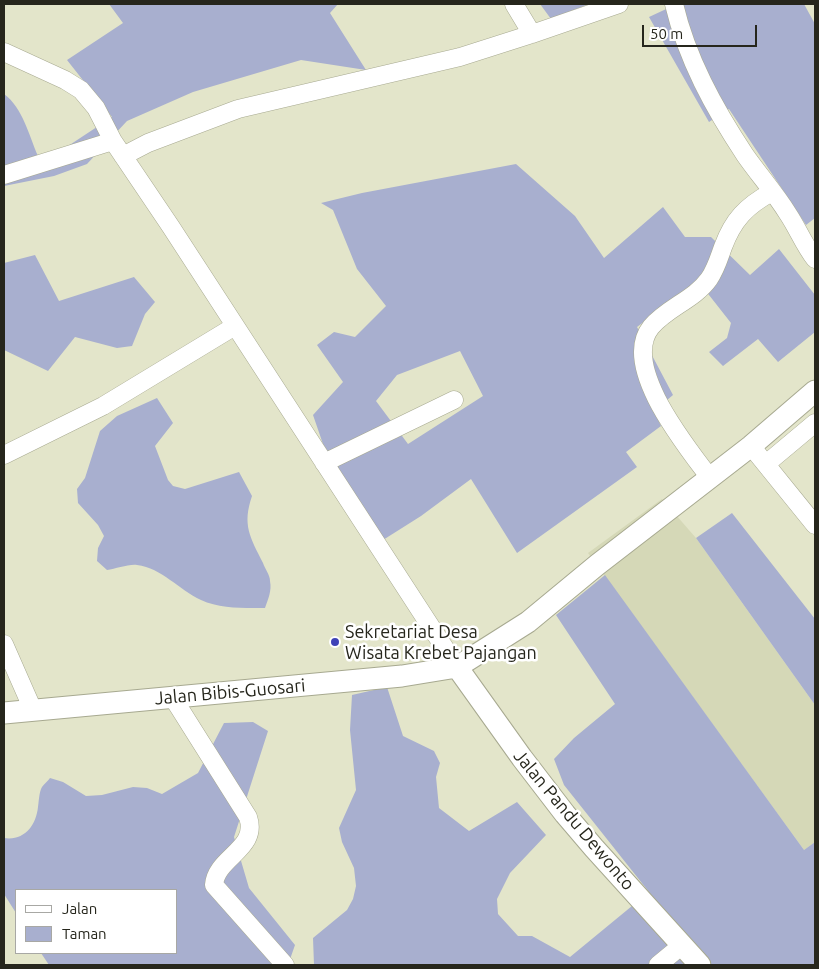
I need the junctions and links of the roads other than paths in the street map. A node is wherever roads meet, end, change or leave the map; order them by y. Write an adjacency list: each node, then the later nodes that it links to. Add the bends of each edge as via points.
1 (514, 4): 4 (street)
2 (619, 4): 4 (street)
3 (674, 4): 9 (street, via 688,51 702,83)
4 (532, 34): 7 (street, via 460,57 238,109 148,143)
5 (4, 52): 6 (street, via 81,90 96,108)
6 (113, 141): 7 (street); 8 (street)
7 (123, 156): 11 (street)
8 (4, 175)
9 (772, 192): 10 (street); 19 (street, via 743,211 729,232 711,277 696,294 653,325 644,343 644,366 668,421)
10 (815, 259)
11 (235, 326): 16 (street, via 103,406); 17 (street)
12 (815, 391): 15 (street)
13 (454, 400): 17 (street)
14 (815, 423): 18 (street)
15 (751, 446): 18 (street); 19 (street)
16 (4, 456)
17 (324, 463): 22 (street)
18 (766, 464): 20 (street)
19 (710, 478): 22 (street, via 528,622)
20 (815, 524)
21 (4, 644): 24 (street)
22 (457, 667): 23 (street, Jalan Bibis-Guosari, via 402,676); 26 (street, Jalan Pandu Dewonto, via 565,814)
23 (172, 698): 24 (street, Jalan Bibis-Guosari); 27 (street, via 251,825 247,839 218,870 214,885)
24 (33, 710): 25 (street, Jalan Bibis-Guosari)
25 (4, 713)
26 (681, 946): 28 (street); 29 (street, Jalan Pandu Dewonto)
27 (285, 965)
28 (658, 965)
29 (700, 965)

